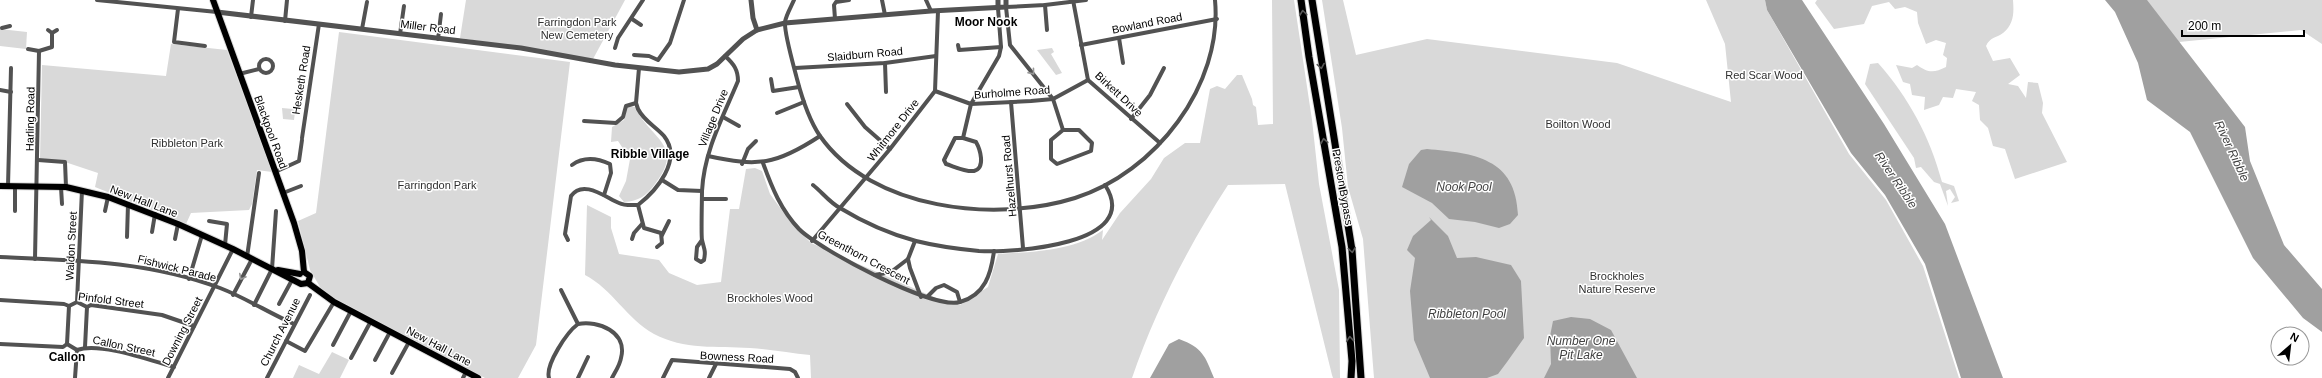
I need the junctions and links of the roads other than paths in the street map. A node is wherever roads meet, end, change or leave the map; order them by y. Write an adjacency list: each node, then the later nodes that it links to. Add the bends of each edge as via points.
1 (97, 0): 18 (street, Miller Road)
2 (213, 0): 28 (highway, Blackpool Road)
3 (253, 0): 31 (street)
4 (287, 0): 35 (street)
5 (643, 0): 32 (street)
6 (684, 0): 60 (street, via 670,43)
7 (751, 0): 44 (street)
8 (794, 0): 36 (street)
9 (849, 0): 33 (street, via 836,2)
10 (882, 0): 30 (street)
11 (926, 0): 26 (street)
12 (998, 0): 24 (street)
13 (1006, 0): 23 (street)
14 (1086, 0): 19 (street)
15 (1215, 0): 34 (street)
16 (1301, 0): 201 (highway, Preston Bypass, one-way to 16, via 1352,361 1342,247 1308,57)
17 (1312, 0): 202 (highway, Preston Bypass, one-way to 202, via 1352,250)
18 (112, 1): 25 (street, Miller Road)
19 (1073, 1): 21 (street); 51 (street, Birkett Drive)
20 (367, 2): 41 (street)
21 (1045, 5): 23 (street); 45 (street)
22 (404, 6): 47 (street)
23 (1006, 7): 24 (street, Miller Road); 77 (street, one-way to 77, via 1010,45)
24 (998, 8): 27 (street, Miller Road); 54 (street)
25 (178, 9): 28 (street, Miller Road); 52 (street, via 174,42)
26 (931, 11): 27 (street, Miller Road); 30 (street, Miller Road)
27 (938, 11): 59 (street)
28 (217, 12): 31 (street, Miller Road); 69 (highway, Blackpool Road)
29 (441, 14): 49 (street)
30 (885, 15): 33 (street, Miller Road)
31 (251, 17): 35 (street, Miller Road)
32 (632, 19): 38 (street); 53 (street, via 618,38)
33 (835, 19): 36 (street, Miller Road)
34 (1217, 19): 48 (street, Bowland Road); 92 (street, via 1210,58 1202,77 1185,111)
35 (285, 21): 37 (street, Miller Road)
36 (785, 23): 44 (street, Miller Road); 65 (street)
37 (319, 24): 41 (street, Miller Road); 99 (street, Hesketh Road, via 299,161)
38 (641, 25)
39 (10, 26): 40 (street)
40 (3, 29)
41 (362, 29): 47 (street, Miller Road)
42 (48, 30): 46 (street)
43 (57, 30): 46 (street)
44 (757, 30): 58 (street, Miller Road, via 743,39)
45 (1047, 30)
46 (52, 33): 56 (street, via 54,48)
47 (400, 34): 49 (street, Miller Road)
48 (1119, 38): 51 (street, Bowland Road); 62 (street)
49 (438, 39): 64 (street, Miller Road, via 521,48)
50 (958, 45): 54 (street, via 958,50)
51 (1081, 45): 71 (street, Birkett Drive)
52 (205, 46)
53 (615, 48)
54 (1001, 48): 82 (street, via 999,56)
55 (28, 49): 56 (street)
56 (42, 50): 95 (street, Harling Road)
57 (634, 55): 60 (street, via 649,56)
58 (726, 56): 68 (street, Miller Road, via 708,69 697,72); 84 (street, Village Drive, via 736,67 738,81)
59 (936, 56): 61 (street, Slaidburn Road); 74 (street)
60 (658, 60): 68 (street)
61 (885, 63): 65 (street, Slaidburn Road); 76 (street)
62 (1123, 63)
63 (11, 68): 75 (street)
64 (639, 68): 68 (street, Miller Road); 80 (street)
65 (795, 68): 72 (street)
66 (1164, 68): 85 (street, via 1150,95)
67 (259, 70): 69 (street)
68 (657, 70)
69 (239, 74): 99 (highway, Blackpool Road)
70 (771, 79): 72 (street, via 773,91)
71 (1088, 80): 77 (street, Burholme Road); 85 (street, Birkett Drive)
72 (799, 87): 78 (street)
73 (0, 90): 75 (street)
74 (935, 91): 82 (street, Burholme Road); 93 (street, Whitmore Drive)
75 (11, 92): 106 (street)
76 (886, 92)
77 (1054, 99): 79 (street, Burholme Road); 88 (street)
78 (804, 102): 83 (street); 89 (street)
79 (1012, 102): 82 (street, Burholme Road); 123 (street, Hazelhurst Road)
80 (636, 103): 86 (street, via 626,106 623,117 616,123); 102 (street, via 641,114 668,143 669,162)
81 (847, 104): 93 (street, via 865,127)
82 (971, 104): 90 (street)
83 (777, 113)
84 (723, 117): 87 (street); 94 (street, Village Drive, via 713,137)
85 (1131, 119): 92 (street, Birkett Drive)
86 (584, 121)
87 (739, 126)
88 (1063, 130): 88 (street, via 1051,140 1051,159 1057,164 1091,151 1092,143 1079,130)
89 (820, 136): 96 (street, via 808,144); 101 (street, via 836,154)
90 (963, 138): 90 (street, via 976,142 978,146 980,166 973,171 946,164 944,160 952,141 955,138)
91 (756, 141): 97 (street, via 748,149)
92 (1160, 143): 103 (street, via 1146,158)
93 (890, 149): 101 (street, Whitmore Drive)
94 (708, 156): 97 (street); 112 (street, Village Drive)
95 (38, 160): 109 (street, Harling Road); 110 (street, via 65,162)
96 (763, 163): 97 (street); 139 (street, Greenthorn Crescent, via 783,209)
97 (742, 164)
98 (572, 165): 114 (street, via 583,159 610,164 612,172)
99 (275, 172): 113 (highway, Blackpool Road)
100 (259, 173): 147 (street)
101 (866, 178): 121 (street, Whitmore Drive); 123 (street, via 938,205)
102 (662, 180): 112 (street, via 678,190); 120 (street, via 653,194)
103 (1105, 184): 123 (street, via 1076,198); 143 (street, via 1110,212 1102,227 1078,239)
104 (813, 185): 121 (street)
105 (0, 186): 106 (highway, New Hall Lane)
106 (8, 186): 107 (highway, New Hall Lane)
107 (15, 186): 109 (highway, New Hall Lane); 122 (street)
108 (301, 186): 113 (street)
109 (37, 187): 110 (highway, New Hall Lane); 148 (street, Harling Road)
110 (63, 187): 111 (highway, New Hall Lane); 118 (street)
111 (82, 190): 115 (highway, New Hall Lane); 150 (street, Waldon Street)
112 (702, 191): 116 (street, Village Drive)
113 (283, 193): 153 (highway, Blackpool Road, via 302,251)
114 (604, 195): 120 (street, via 620,204); 137 (street, via 586,189 574,192 571,196 566,234)
115 (108, 197): 119 (highway, New Hall Lane); 124 (street)
116 (703, 199): 117 (street); 138 (street, Village Drive)
117 (726, 199)
118 (62, 204)
119 (128, 204): 126 (highway, New Hall Lane); 134 (street)
120 (638, 205): 130 (street)
121 (839, 208): 139 (street, Whitmore Drive); 140 (street)
122 (16, 210)
123 (1021, 210): 143 (street, Hazelhurst Road)
124 (105, 211)
125 (276, 211): 151 (street)
126 (155, 214): 129 (highway, New Hall Lane); 131 (street)
127 (209, 221): 141 (street, via 227,224)
128 (669, 221): 133 (street)
129 (178, 224): 132 (highway, New Hall Lane); 135 (street)
130 (643, 224): 133 (street, via 644,228); 136 (street)
131 (152, 232)
132 (202, 235): 141 (highway, New Hall Lane); 154 (street)
133 (662, 235): 142 (street, via 662,243)
134 (127, 237)
135 (175, 239)
136 (632, 239)
137 (568, 240)
138 (702, 240): 138 (street, Village Drive, via 706,249 704,260 701,262 696,259 697,247)
139 (812, 241): 152 (street, Greenthorn Crescent)
140 (915, 241): 145 (street, via 978,251); 149 (street)
141 (225, 245): 144 (highway, New Hall Lane)
142 (656, 247)
143 (1023, 248): 145 (street)
144 (233, 249): 147 (highway, New Hall Lane); 156 (street, Downing Street)
145 (994, 251): 165 (street, via 990,276 985,284 972,297)
146 (0, 257): 148 (street, Fishwick Parade)
147 (250, 258): 151 (highway, New Hall Lane); 158 (street, one-way to 158)
148 (35, 259): 150 (street, Fishwick Parade)
149 (908, 259): 152 (street, via 891,272); 160 (street)
150 (80, 260): 154 (street, Fishwick Parade, via 128,265); 163 (street, Waldon Street)
151 (272, 269): 153 (highway, New Hall Lane); 153 (highway, New Hall Lane); 166 (street)
152 (876, 275): 160 (street, Greenthorn Crescent)
153 (298, 277): 155 (highway, via 304,285); 155 (highway, Blackpool Road, via 310,276); 167 (street)
154 (189, 279): 156 (street, Fishwick Parade)
155 (308, 283): 164 (highway, New Hall Lane)
156 (214, 287): 158 (street, Fishwick Parade); 174 (street, Downing Street)
157 (561, 290): 173 (street)
158 (233, 294): 166 (street, Fishwick Parade)
159 (310, 295): 172 (street, Church Avenue)
160 (921, 297): 161 (street, Greenthorn Crescent)
161 (927, 297): 165 (street, Greenthorn Crescent, via 944,303); 165 (street, via 936,288 944,285 957,292)
162 (0, 300): 168 (street, Pinfold Street)
163 (77, 302): 168 (street, Pinfold Street); 169 (street, Pinfold Street)
164 (334, 302): 170 (highway, New Hall Lane); 176 (street, via 305,351)
165 (960, 302)
166 (254, 304): 172 (street, Fishwick Parade)
167 (279, 304)
168 (69, 306): 179 (street)
169 (87, 307): 174 (street, Pinfold Street, via 91,305 162,315); 181 (street)
170 (351, 311): 171 (highway, New Hall Lane); 180 (street)
171 (371, 321): 175 (highway, New Hall Lane); 184 (street)
172 (294, 324): 176 (street, Church Avenue)
173 (578, 324): 196 (street, via 563,340 549,368); 198 (street, via 597,323 617,336 622,358)
174 (194, 326): 187 (street, Downing Street)
175 (390, 332): 177 (highway, New Hall Lane); 185 (street)
176 (286, 341): 193 (street, Church Avenue)
177 (409, 342): 188 (highway, New Hall Lane); 189 (street)
178 (0, 344): 179 (street, via 62,347)
179 (67, 344): 182 (street, Callon Street)
180 (333, 344)
181 (85, 347): 182 (street, Callon Street); 187 (street, Callon Street)
182 (77, 350): 191 (street)
183 (588, 357): 197 (street)
184 (351, 358)
185 (375, 360)
186 (716, 364): 190 (street, Bowness Road, via 790,369); 199 (street, Bowness Road, via 672,360); 200 (street)
187 (174, 367): 192 (street, Downing Street)
188 (466, 372): 194 (street); 195 (highway, New Hall Lane)
189 (392, 373)
190 (798, 377)
191 (75, 378)
192 (168, 378)
193 (267, 378)
194 (463, 378)
195 (478, 378)
196 (549, 378)
197 (578, 378)
198 (612, 378)
199 (663, 378)
200 (709, 378)
201 (1351, 378)
202 (1361, 378)

